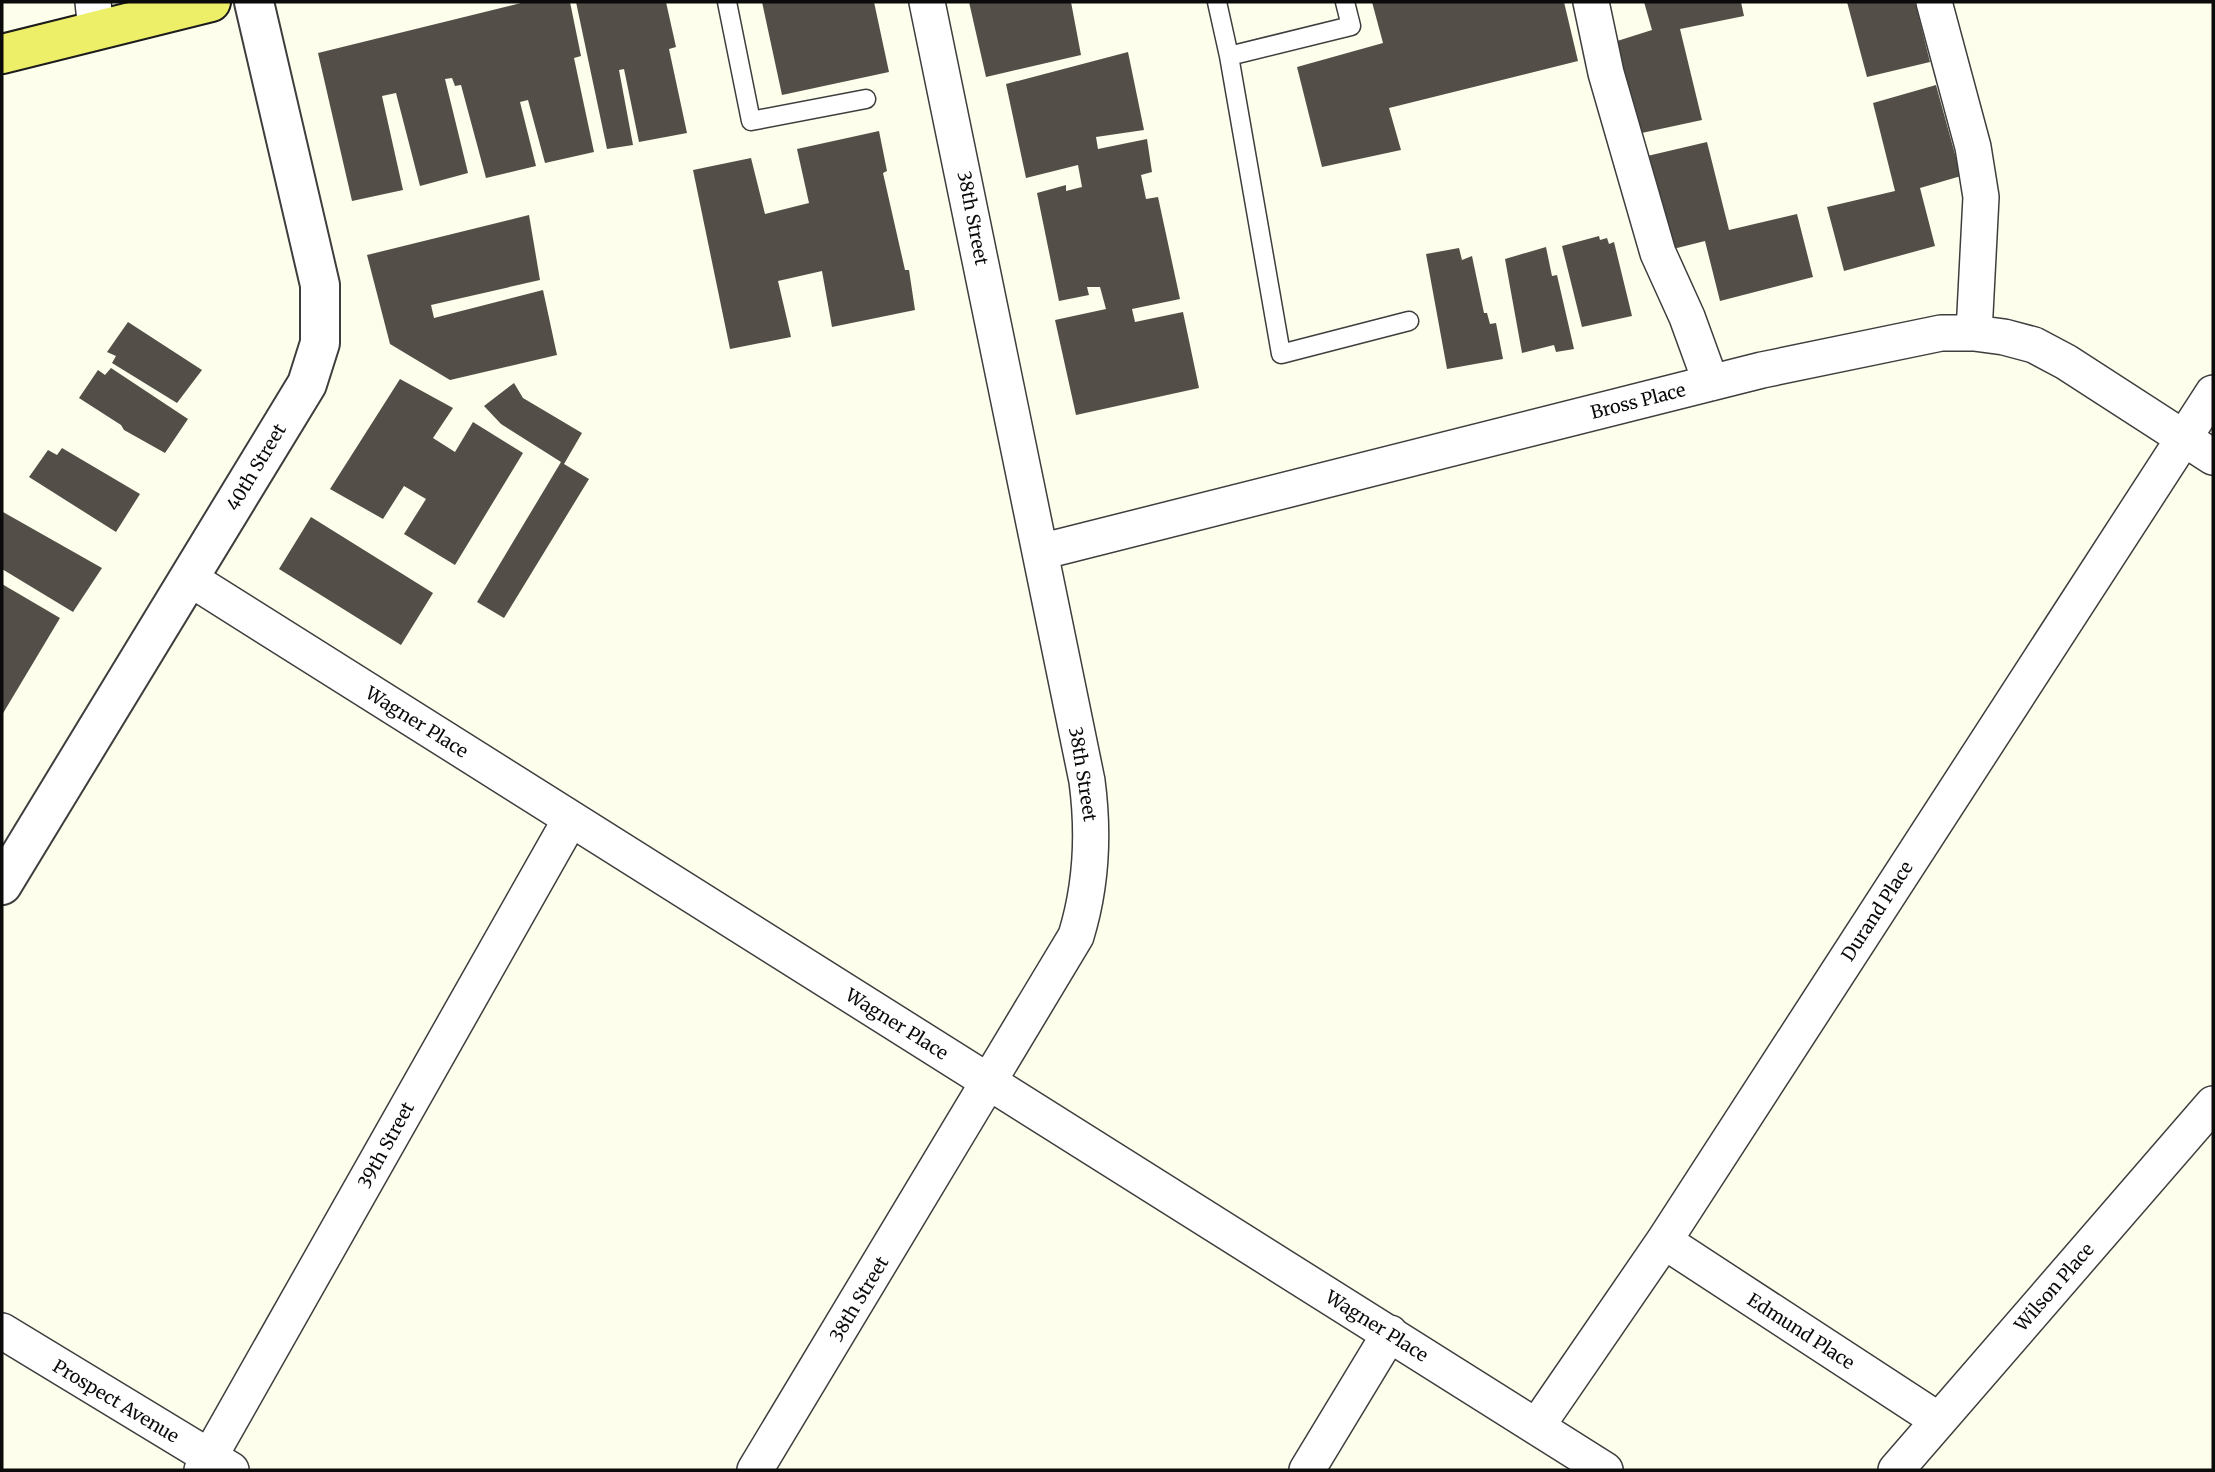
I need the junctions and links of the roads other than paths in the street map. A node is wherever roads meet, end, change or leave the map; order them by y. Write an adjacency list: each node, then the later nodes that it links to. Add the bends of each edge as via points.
1 (211, 2): 9 (main road)
2 (254, 2): 20 (street, 40th Street, via 320,285 320,343 307,384)
3 (727, 2): 12 (lane, via 751,121)
4 (927, 2): 19 (street, 38th Street)
5 (1217, 2): 11 (lane)
6 (1345, 2): 11 (lane, via 1351,26)
7 (1591, 2): 15 (street, via 1606,73 1658,253)
8 (1934, 2): 14 (street, via 1973,147 1981,197)
9 (95, 16): 10 (main road)
10 (2, 54)
11 (1229, 56): 13 (lane, via 1281,354)
12 (866, 99)
13 (1409, 321)
14 (1974, 333): 15 (street, Bross Place, via 1909,338); 17 (street, Bross Place, via 2034,345)
15 (1711, 383): 19 (street, Bross Place)
16 (2213, 393): 17 (street, Durand Place)
17 (2184, 438): 18 (street, Bross Place); 25 (street, Durand Place)
18 (2213, 457)
19 (1040, 552): 23 (street, 38th Street, via 1087,781 1090,876 1076,936)
20 (189, 578): 21 (street, Wagner Place); 22 (street, 40th Street)
21 (570, 820): 23 (street, Wagner Place); 30 (street, 39th Street)
22 (2, 885)
23 (990, 1081): 27 (street, Wagner Place); 31 (street, 38th Street)
24 (2213, 1104): 28 (street, Wilson Place)
25 (1664, 1241): 28 (street, Edmund Place); 29 (street, Durand Place)
26 (2, 1331): 30 (street, Prospect Avenue)
27 (1390, 1334): 29 (street, Wagner Place); 32 (street)
28 (1938, 1420): 34 (street, Wilson Place)
29 (1536, 1426): 33 (street, Wagner Place)
30 (214, 1466)
31 (755, 1470)
32 (1307, 1470)
33 (1605, 1470)
34 (1896, 1470)

